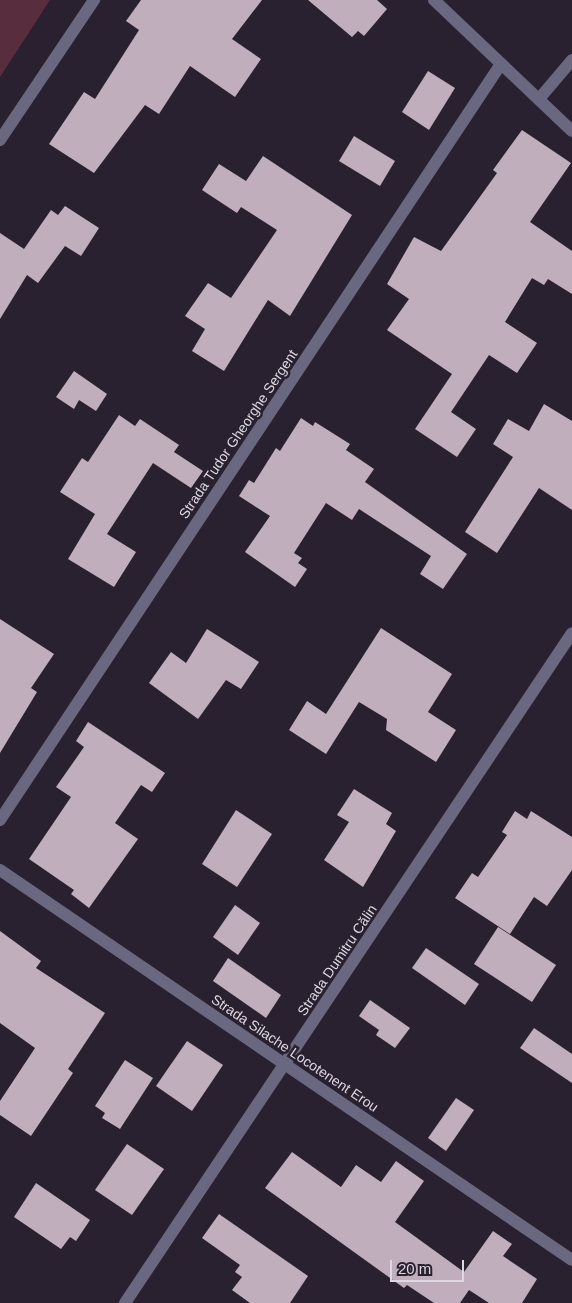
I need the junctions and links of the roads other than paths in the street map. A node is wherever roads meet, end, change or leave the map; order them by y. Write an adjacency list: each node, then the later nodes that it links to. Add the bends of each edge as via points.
1 (94, 0): 7 (street)
2 (434, 0): 4 (street)
3 (572, 60): 5 (street)
4 (501, 64): 5 (street); 9 (street, Strada Tudor Gheorghe Sergent)
5 (538, 99): 6 (street)
6 (572, 131)
7 (0, 140)
8 (572, 633): 11 (street, Strada Dumitru Călin)
9 (0, 820)
10 (0, 870): 11 (street, Strada Silache Locotenent Erou)
11 (285, 1064): 12 (street, Strada Silache Locotenent Erou); 13 (street, Strada Dumitru Călin)
12 (572, 1260)
13 (125, 1303)

